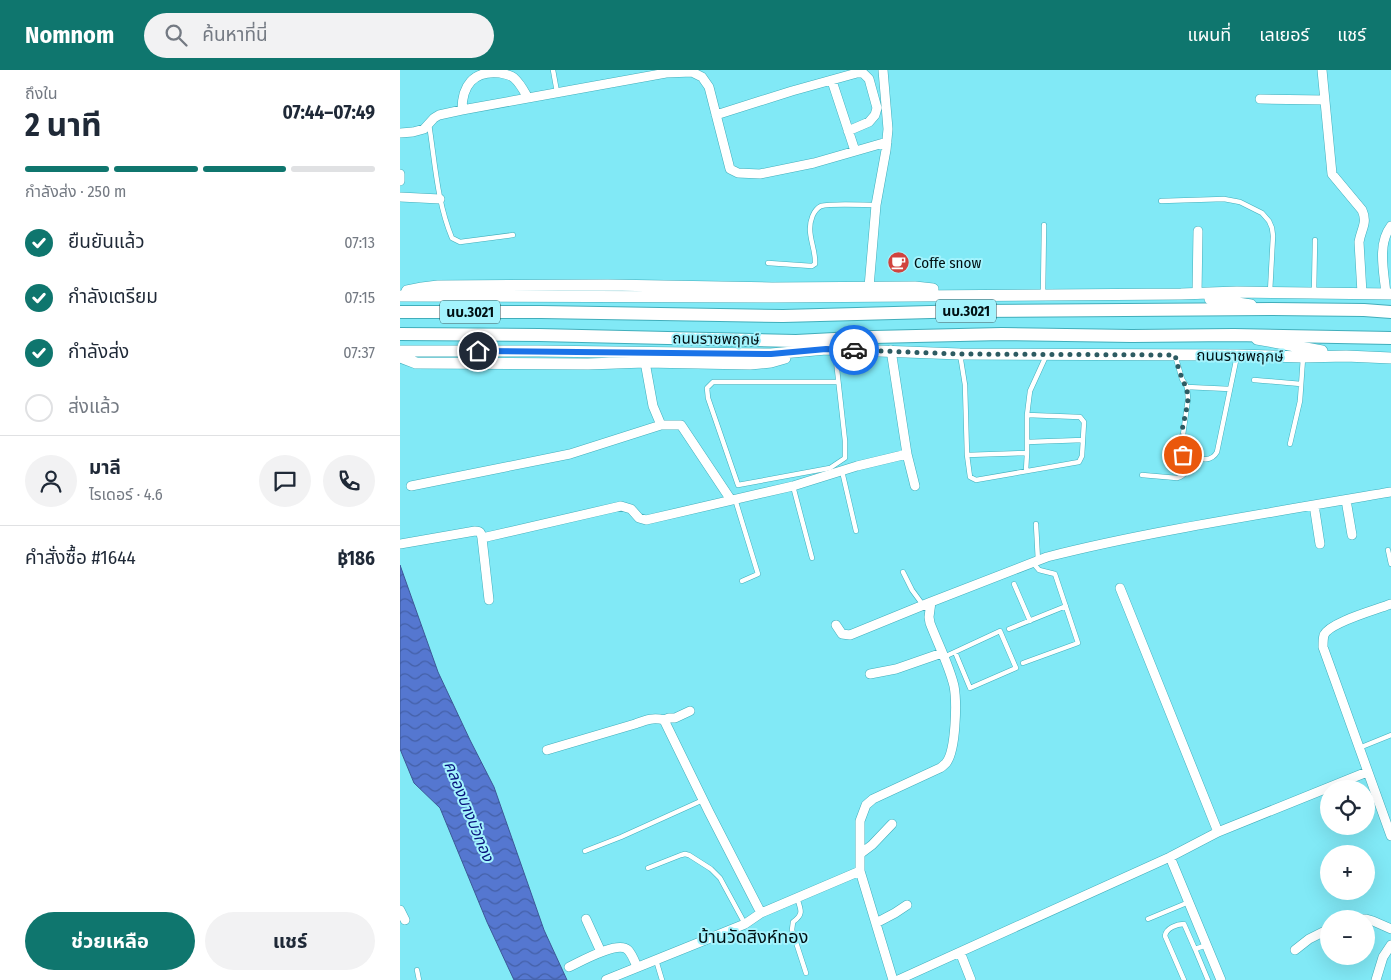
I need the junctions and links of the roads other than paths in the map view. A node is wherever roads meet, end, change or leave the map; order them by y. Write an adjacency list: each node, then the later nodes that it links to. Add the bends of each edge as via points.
1 (553, 70): 6 (lane)
2 (883, 70): 15 (street)
3 (1322, 70): 9 (street)
4 (640, 74): 6 (street); 11 (street, via 692,72 702,77 709,87)
5 (832, 80): 11 (street); 13 (street); 13 (street, via 857,73 869,78 877,108 875,115 869,122)
6 (557, 94): 7 (street)
7 (528, 98): 10 (street); 10 (street, via 513,77 483,72 468,84)
8 (1260, 98): 9 (street)
9 (1324, 100): 36 (street, via 1332,174 1365,217 1359,242)
10 (462, 110): 12 (street, via 439,115)
11 (716, 115): 16 (street, via 730,169 738,173 760,174)
12 (430, 124): 14 (street, via 424,129); 20 (lane)
13 (848, 131): 16 (street)
14 (400, 133)
15 (887, 142): 16 (street); 22 (street)
16 (856, 151)
17 (400, 174): 18 (street)
18 (400, 181)
19 (400, 197): 20 (street)
20 (440, 199): 26 (lane, via 452,238 460,242)
21 (1161, 201): 35 (lane, via 1224,199 1240,202 1262,214 1269,221 1273,236)
22 (876, 205): 28 (lane, via 822,206 812,216 810,230 815,264); 29 (street)
23 (1044, 225): 32 (lane)
24 (1391, 226): 37 (street, via 1382,248)
25 (1198, 231): 34 (street)
26 (514, 235)
27 (1315, 240): 30 (lane)
28 (768, 263)
29 (869, 287): 31 (main road, via 438,286); 38 (main road, via 916,287)
30 (1314, 293): 35 (main road, นบ.3021); 36 (main road, นบ.3021)
31 (400, 294): 38 (main road, นบ.3021)
32 (1043, 294): 33 (main road, นบ.3021); 38 (main road, นบ.3021)
33 (1181, 294): 34 (main road, นบ.3021); 39 (main road)
34 (1197, 294): 35 (main road, นบ.3021)
35 (1270, 294)
36 (1362, 294): 37 (main road, นบ.3021)
37 (1388, 294)
38 (959, 295)
39 (1272, 308): 40 (main road, ถนนราชพฤกษ์ / นบ.3021, via 783,316); 41 (main road, ถนนราชพฤกษ์ / นบ.3021)
40 (400, 312)
41 (1391, 312)
42 (400, 334): 43 (main road, ถนนราชพฤกษ์ / นบ.3021, via 796,341 1002,334)
43 (1234, 335): 44 (main road, ถนนราชพฤกษ์ / นบ.3021); 52 (main road)
44 (1391, 338)
45 (830, 349): 46 (main road, ถนนราชพฤกษ์); 47 (main road, ถนนราชพฤกษ์, via 771,354); 56 (main road, via 750,364); 58 (lane)
46 (891, 350): 48 (main road, ถนนราชพฤกษ์); 68 (street)
47 (400, 351)
48 (960, 354): 49 (main road, ถนนราชพฤกษ์); 69 (lane, via 965,385)
49 (1046, 354): 50 (main road, ถนนราชพฤกษ์); 62 (lane, via 1030,391)
50 (1175, 355): 51 (main road, ถนนราชพฤกษ์); 60 (lane)
51 (1237, 355): 54 (main road, ถนนราชพฤกษ์); 61 (lane)
52 (1346, 356): 54 (main road, ถนนราชพฤกษ์); 55 (main road, ถนนราชพฤกษ์)
53 (400, 357): 56 (main road, via 416,363)
54 (1303, 357): 59 (lane)
55 (1391, 358)
56 (645, 362): 63 (street, via 653,406)
57 (1254, 380): 59 (lane)
58 (838, 382): 58 (lane, via 846,458 830,468 738,485 708,398 708,388 713,382)
59 (1301, 384): 66 (lane)
60 (1187, 387): 61 (lane); 70 (lane, via 1181,449 1183,455)
61 (1230, 389): 70 (lane, via 1214,458)
62 (1027, 415): 64 (lane, via 1080,417 1084,422); 65 (lane)
63 (661, 425): 74 (street, via 570,454); 78 (street, via 680,425)
64 (1083, 440): 65 (lane); 72 (lane, via 1079,462)
65 (1027, 442): 67 (lane)
66 (1290, 444)
67 (1027, 453): 69 (lane); 72 (lane)
68 (907, 454): 71 (street); 76 (street)
69 (967, 455): 72 (lane, via 970,477 976,480)
70 (1192, 457): 73 (lane, via 1182,477)
71 (842, 471): 75 (street); 82 (lane)
72 (1026, 472)
73 (1142, 475)
74 (411, 486)
75 (793, 486): 78 (street); 88 (lane)
76 (915, 486)
77 (1391, 492): 79 (street)
78 (733, 500): 84 (street, via 646,520 621,506); 92 (lane, via 758,574)
79 (1346, 500): 80 (street); 83 (street)
80 (1314, 505): 86 (street); 89 (street, via 1140,536)
81 (1036, 524): 89 (lane)
82 (856, 531)
83 (1352, 535)
84 (482, 538): 85 (street, via 481,533 475,531); 95 (street)
85 (400, 544)
86 (1320, 544)
87 (1388, 550): 90 (lane)
88 (812, 558)
89 (1036, 562): 96 (street); 98 (lane, via 1040,570 1055,574)
90 (1391, 564)
91 (903, 572): 96 (lane, via 912,590)
92 (742, 580)
93 (1014, 584): 99 (lane)
94 (1120, 588): 114 (street)
95 (489, 600)
96 (927, 604): 100 (street, via 850,635 842,634); 103 (street, via 930,623)
97 (1391, 604): 109 (street, via 1339,623 1324,636 1323,647)
98 (1066, 606): 99 (lane); 104 (lane, via 1078,643)
99 (1030, 621): 101 (lane)
100 (836, 625)
101 (1009, 629)
102 (955, 652): 102 (lane, via 1000,631 1016,668 970,688); 103 (lane)
103 (943, 655): 105 (street, via 896,670); 117 (street, via 956,698 950,754 940,768 873,799 866,806 860,821)
104 (1023, 663)
105 (870, 674)
106 (690, 711): 107 (street)
107 (664, 720): 110 (street, via 649,719); 112 (street)
108 (1391, 735): 109 (lane)
109 (1359, 748): 111 (street)
110 (547, 750)
111 (1367, 772): 114 (street); 115 (street)
112 (703, 800): 116 (lane); 125 (street)
113 (892, 824): 117 (street)
114 (1218, 832): 118 (street)
115 (1391, 836)
116 (585, 851)
117 (860, 854): 120 (street)
118 (1170, 857): 122 (street); 139 (street)
119 (648, 868): 131 (lane, via 689,855 720,878)
120 (860, 871): 121 (street); 130 (street)
121 (797, 898): 125 (street); 144 (lane, via 801,913 793,922 792,930)
122 (1189, 902): 127 (lane); 134 (street)
123 (907, 905): 130 (street)
124 (400, 910): 128 (street)
125 (761, 913): 131 (street)
126 (586, 919): 138 (street)
127 (1148, 919)
128 (405, 920)
129 (1375, 922): 132 (street)
130 (876, 923): 149 (street)
131 (745, 924): 140 (street)
132 (1391, 929)
133 (1320, 934): 137 (street)
134 (1207, 945): 136 (lane); 154 (street)
135 (1391, 945): 145 (street)
136 (1195, 949): 152 (lane, via 1184,924 1165,932); 153 (lane)
137 (1295, 950)
138 (601, 952): 141 (street); 142 (street, via 623,947 628,949)
139 (960, 952): 150 (street); 151 (street)
140 (656, 960): 142 (street); 148 (lane)
141 (569, 967)
142 (637, 967): 147 (street)
143 (417, 970): 146 (lane)
144 (806, 973)
145 (1377, 979)
146 (419, 980)
147 (606, 980)
148 (662, 980)
149 (893, 980)
150 (898, 980)
151 (971, 980)
152 (1184, 980)
153 (1208, 980)
154 (1221, 980)

